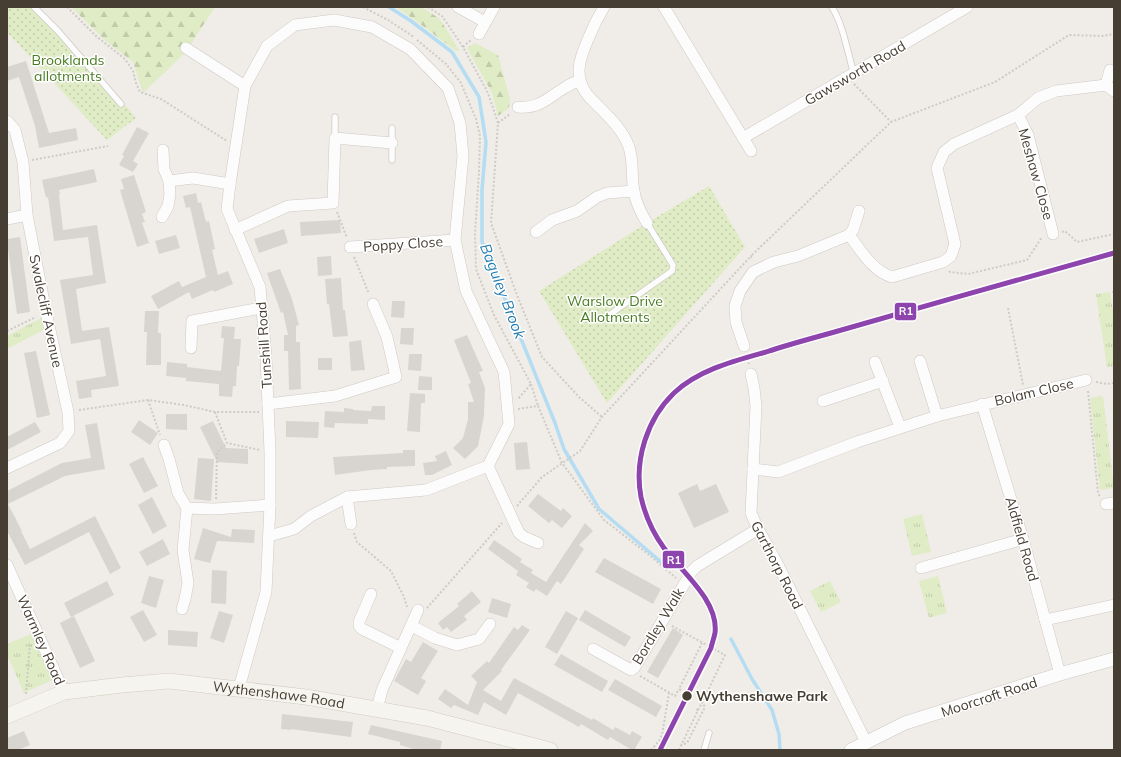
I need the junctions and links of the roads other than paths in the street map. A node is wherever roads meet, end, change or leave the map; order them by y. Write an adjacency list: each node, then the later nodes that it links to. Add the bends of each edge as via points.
1 (34, 7): 16 (lane)
2 (458, 7): 8 (street)
3 (494, 7): 8 (street)
4 (604, 7): 13 (street, via 579,62)
5 (664, 7): 23 (street)
6 (832, 7): 12 (lane, via 842,29)
7 (967, 7): 12 (street, Gawsworth Road)
8 (485, 22): 9 (street)
9 (478, 34)
10 (186, 48): 14 (street)
11 (1110, 70): 15 (street)
12 (851, 76): 23 (street, Gawsworth Road)
13 (580, 80): 17 (street, via 543,103); 30 (street, via 584,90 622,132 632,156)
14 (245, 86): 29 (street, Tunshill Road); 40 (street, Tunshill Road, via 266,46 295,25 334,20 372,27 410,49 448,88 460,123 463,156)
15 (1110, 88): 18 (street, via 1056,91 1038,98)
16 (121, 104)
17 (518, 107)
18 (1018, 116): 38 (street, Meshaw Close, via 1028,135); 39 (street, via 954,144 944,152 937,168 955,244 951,256 943,262 892,276 885,274 872,265)
19 (335, 117): 22 (lane)
20 (7, 121): 32 (street, Swalecliff Avenue, via 15,130 23,162)
21 (392, 128): 24 (lane)
22 (335, 138): 24 (street); 36 (street, via 333,203 288,206)
23 (743, 138): 26 (street)
24 (392, 143): 27 (lane)
25 (163, 150): 28 (street, via 164,169)
26 (751, 151)
27 (392, 160)
28 (169, 181): 29 (street, via 193,178); 33 (street, via 168,206)
29 (230, 184): 36 (street, Tunshill Road, via 227,209)
30 (634, 191): 35 (street); 37 (street, via 612,192 597,197 577,211 552,220)
31 (859, 211): 39 (street)
32 (27, 215): 34 (street); 59 (street, Swalecliff Avenue, via 68,412 69,431 60,443)
33 (162, 217)
34 (7, 219)
35 (647, 223): 44 (lane, via 671,262 672,271)
36 (235, 230): 43 (street, Tunshill Road, via 260,287)
37 (536, 232)
38 (1052, 234)
39 (849, 235): 45 (street, via 753,272 740,291 735,306 736,322)
40 (455, 240): 41 (street, Poppy Close); 58 (street, via 466,291 504,372 509,424)
41 (350, 247)
42 (373, 304): 54 (street, via 387,337 396,377 335,396)
43 (262, 308): 46 (street, via 192,321); 54 (street, Tunshill Road)
44 (602, 320)
45 (744, 346)
46 (191, 348)
47 (920, 361): 55 (street)
48 (875, 362): 51 (street)
49 (751, 374): 60 (street, Garthorp Road, via 756,406)
50 (1086, 380): 53 (street, Bolam Close)
51 (883, 381): 52 (street); 56 (street)
52 (823, 402)
53 (982, 404): 55 (street); 67 (street, Aldfield Road)
54 (268, 408): 62 (street, Tunshill Road)
55 (937, 416): 56 (street)
56 (900, 427): 60 (street, via 778,472)
57 (164, 445): 63 (street, via 178,493)
58 (488, 466): 61 (street, via 426,490); 68 (street, via 520,533)
59 (7, 468)
60 (753, 469): 65 (street, Garthorp Road, via 751,513)
61 (346, 497): 64 (street); 66 (street, via 311,516 294,529)
62 (270, 505): 63 (street, via 215,509); 66 (street, Tunshill Road)
63 (187, 508): 73 (street, via 183,550 188,583)
64 (352, 524)
65 (758, 529): 79 (street, Bordley Walk, via 696,566 631,670); 87 (street, Garthorp Road, via 777,563)
66 (269, 536): 82 (street, Tunshill Road, via 266,592)
67 (1022, 539): 70 (street); 75 (street, Aldfield Road)
68 (538, 543)
69 (7, 565): 83 (street, Warmley Road)
70 (921, 568)
71 (371, 594): 78 (street, via 358,622 359,626)
72 (1114, 605): 75 (street)
73 (182, 609)
74 (422, 610): 77 (street)
75 (1045, 620): 81 (street, Aldfield Road)
76 (490, 624): 77 (street, via 479,639 457,645 435,638)
77 (412, 626): 78 (street)
78 (401, 648): 84 (street, via 382,690)
79 (593, 649)
80 (1114, 659): 81 (street, Moorcroft Road)
81 (1060, 674): 87 (street, Moorcroft Road, via 905,723)
82 (239, 688): 83 (main road, Wythenshawe Road, via 168,681); 84 (main road, Wythenshawe Road)
83 (64, 692): 85 (main road, Wythenshawe Road)
84 (377, 709): 88 (main road, Wythenshawe Road, via 427,718)
85 (7, 716)
86 (709, 733): 89 (lane)
87 (863, 746): 90 (street, Moorcroft Road)
88 (550, 750)
89 (704, 750)
90 (851, 750)

